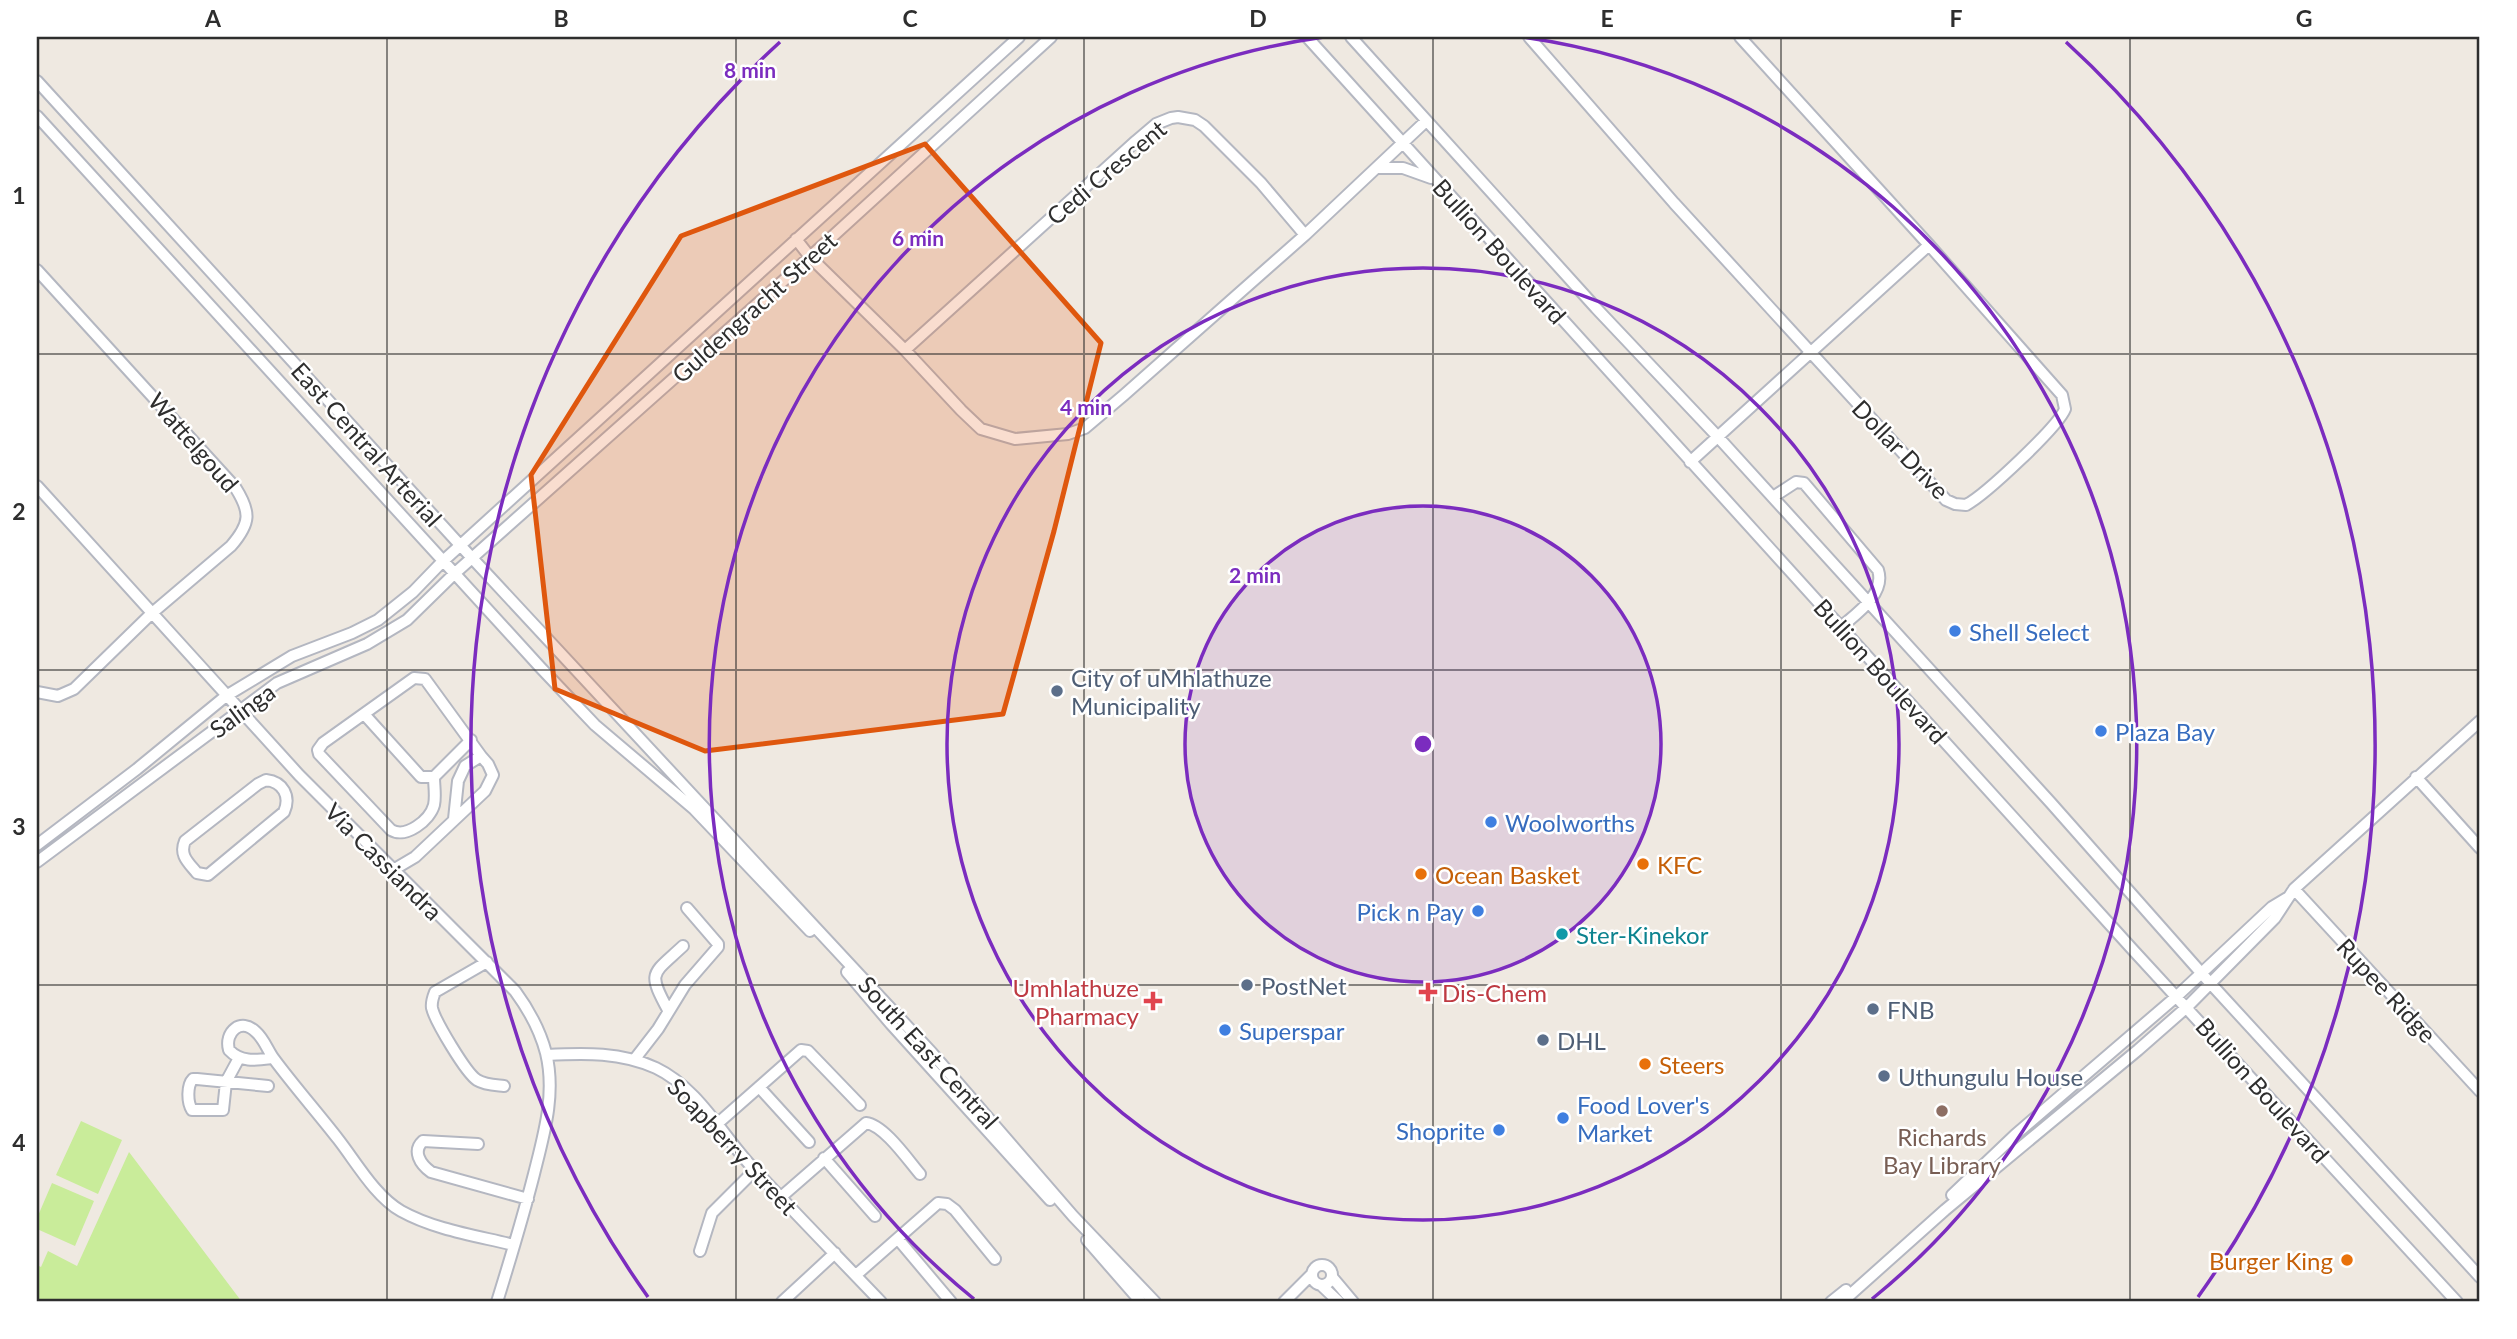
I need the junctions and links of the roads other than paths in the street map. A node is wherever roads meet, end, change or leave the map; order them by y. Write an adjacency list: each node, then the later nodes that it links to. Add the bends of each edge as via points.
1 (1019, 37): 14 (street, Guldengracht Street)
2 (1051, 37): 16 (street, Guldengracht Street)
3 (1307, 37): 10 (street, Bullion Boulevard)
4 (1351, 37): 9 (street, Bullion Boulevard)
5 (1529, 37): 19 (street, Dollar Drive)
6 (1740, 37): 15 (street, Dollar Drive)
7 (37, 81): 24 (street, East Central Arterial)
8 (37, 116): 26 (street, East Central Arterial)
9 (1426, 121): 10 (street); 20 (street, Bullion Boulevard)
10 (1403, 143): 11 (street); 12 (street, Bullion Boulevard)
11 (1377, 168): 12 (street, via 1403,168); 13 (street)
12 (1437, 181): 21 (street, Bullion Boulevard)
13 (1305, 235): 18 (street, via 1100,416 1068,434 1015,439 981,429); 18 (street, Cedi Crescent, via 1204,125 1190,118 1171,118 1136,141)
14 (796, 239): 16 (street); 24 (street, Guldengracht Street)
15 (1929, 245): 19 (street); 19 (street, Dollar Drive, via 2057,388 2064,402 2062,417 1985,491 1966,505 1946,500)
16 (810, 257): 18 (street); 25 (street, Guldengracht Street)
17 (37, 270): 29 (street, Wattelgoud, via 228,478 248,512 241,535 231,546)
18 (905, 350)
19 (1810, 352): 20 (street)
20 (1718, 437): 21 (street); 23 (street, Bullion Boulevard)
21 (1690, 462): 30 (street, Bullion Boulevard)
22 (37, 486): 29 (street, Via Cassiandra)
23 (1773, 497): 28 (street, Bullion Boulevard); 28 (street, via 1800,482 1817,496 1878,570 1879,583)
24 (460, 545): 25 (street, East Central Arterial); 26 (street, Guldengracht Street)
25 (472, 558): 27 (street, Guldengracht Street); 42 (street, East Central Arterial)
26 (442, 562): 27 (street, East Central Arterial); 32 (street, Salinga, via 378,620 292,656)
27 (454, 574): 33 (street, Salinga, via 425,605 388,632 277,683); 42 (street, East Central Arterial, via 595,725)
28 (1868, 603): 30 (street); 52 (street, Bullion Boulevard)
29 (151, 614): 31 (street, via 74,689 58,696); 32 (street, Via Cassiandra)
30 (1841, 627): 54 (street, Bullion Boulevard)
31 (37, 692)
32 (226, 696): 33 (street, Via Cassiandra); 44 (street, Salinga)
33 (239, 710): 38 (street, Via Cassiandra); 46 (street, Salinga)
34 (364, 714): 36 (street, via 420,677); 39 (street, via 421,777); 39 (street, via 323,743 319,754 391,830 407,832 430,814 435,801)
35 (2480, 721): 40 (street)
36 (471, 740): 37 (street); 39 (street)
37 (481, 756): 43 (street, via 465,766 458,781); 43 (street, via 493,775 485,791)
38 (299, 775): 41 (street); 47 (street, Via Cassiandra)
39 (434, 777)
40 (2416, 777): 45 (street); 48 (street)
41 (282, 787): 41 (street, via 287,798 284,812 208,874 197,873 183,855 185,841 258,784 266,780)
42 (697, 806): 90 (street, South East Central); 91 (street, South East Central, via 933,1053 1073,1216)
43 (454, 819): 47 (street, via 415,857)
44 (37, 845)
45 (2480, 848)
46 (37, 862)
47 (394, 870): 51 (street, Via Cassiandra)
48 (2291, 893): 52 (street); 53 (street, via 2283,909); 64 (street, Rupee Ridge)
49 (687, 908): 56 (street, via 718,947)
50 (683, 946): 56 (street, via 655,977)
51 (487, 962): 57 (street, Via Cassiandra, via 530,1012); 62 (street, via 435,992 432,1009 472,1075 493,1086)
52 (2202, 973): 53 (street, Bullion Boulevard); 54 (street)
53 (2211, 984): 55 (street); 83 (street, Bullion Boulevard)
54 (2177, 996): 55 (street, Bullion Boulevard); 94 (street)
55 (2187, 1007): 95 (street); 96 (street, Bullion Boulevard)
56 (668, 1010): 60 (street)
57 (547, 1055): 60 (street, Soapberry Street, via 609,1054); 73 (street, Via Cassiandra, via 548,1123)
58 (239, 1058): 59 (street); 59 (street, via 229,1050 227,1038 241,1026 256,1032); 61 (street, via 226,1082)
59 (273, 1058): 76 (street, via 398,1210)
60 (634, 1060): 66 (street, Soapberry Street, via 682,1085)
61 (268, 1086)
62 (504, 1086)
63 (759, 1087): 65 (street, via 805,1049); 66 (street); 67 (street)
64 (2480, 1091)
65 (860, 1105)
66 (717, 1124): 70 (street, Soapberry Street)
67 (808, 1143)
68 (478, 1144): 73 (street, via 424,1140 418,1154 431,1172)
69 (824, 1158): 71 (street, via 871,1123); 72 (street); 74 (street)
70 (755, 1170): 72 (street, Soapberry Street); 77 (street, via 712,1213)
71 (920, 1174)
72 (781, 1197): 78 (street, Soapberry Street)
73 (528, 1199): 76 (street, Via Cassiandra)
74 (876, 1216)
75 (898, 1239): 79 (street, via 933,1206 947,1204); 81 (street); 89 (street)
76 (514, 1245): 86 (street, Via Cassiandra)
77 (700, 1251)
78 (835, 1253): 81 (street, Soapberry Street); 87 (street)
79 (995, 1259)
80 (1312, 1274): 82 (street, via 1321,1265 1330,1269); 84 (street); 85 (street)
81 (856, 1275): 88 (street, Soapberry Street)
82 (1332, 1276): 84 (street); 93 (street)
83 (2480, 1277)
84 (1320, 1285): 85 (street); 92 (street)
85 (1288, 1299)
86 (497, 1302)
87 (782, 1302)
88 (881, 1302)
89 (951, 1302)
90 (1142, 1302)
91 (1155, 1302)
92 (1339, 1302)
93 (1353, 1302)
94 (1831, 1302)
95 (1842, 1302)
96 (2457, 1302)

